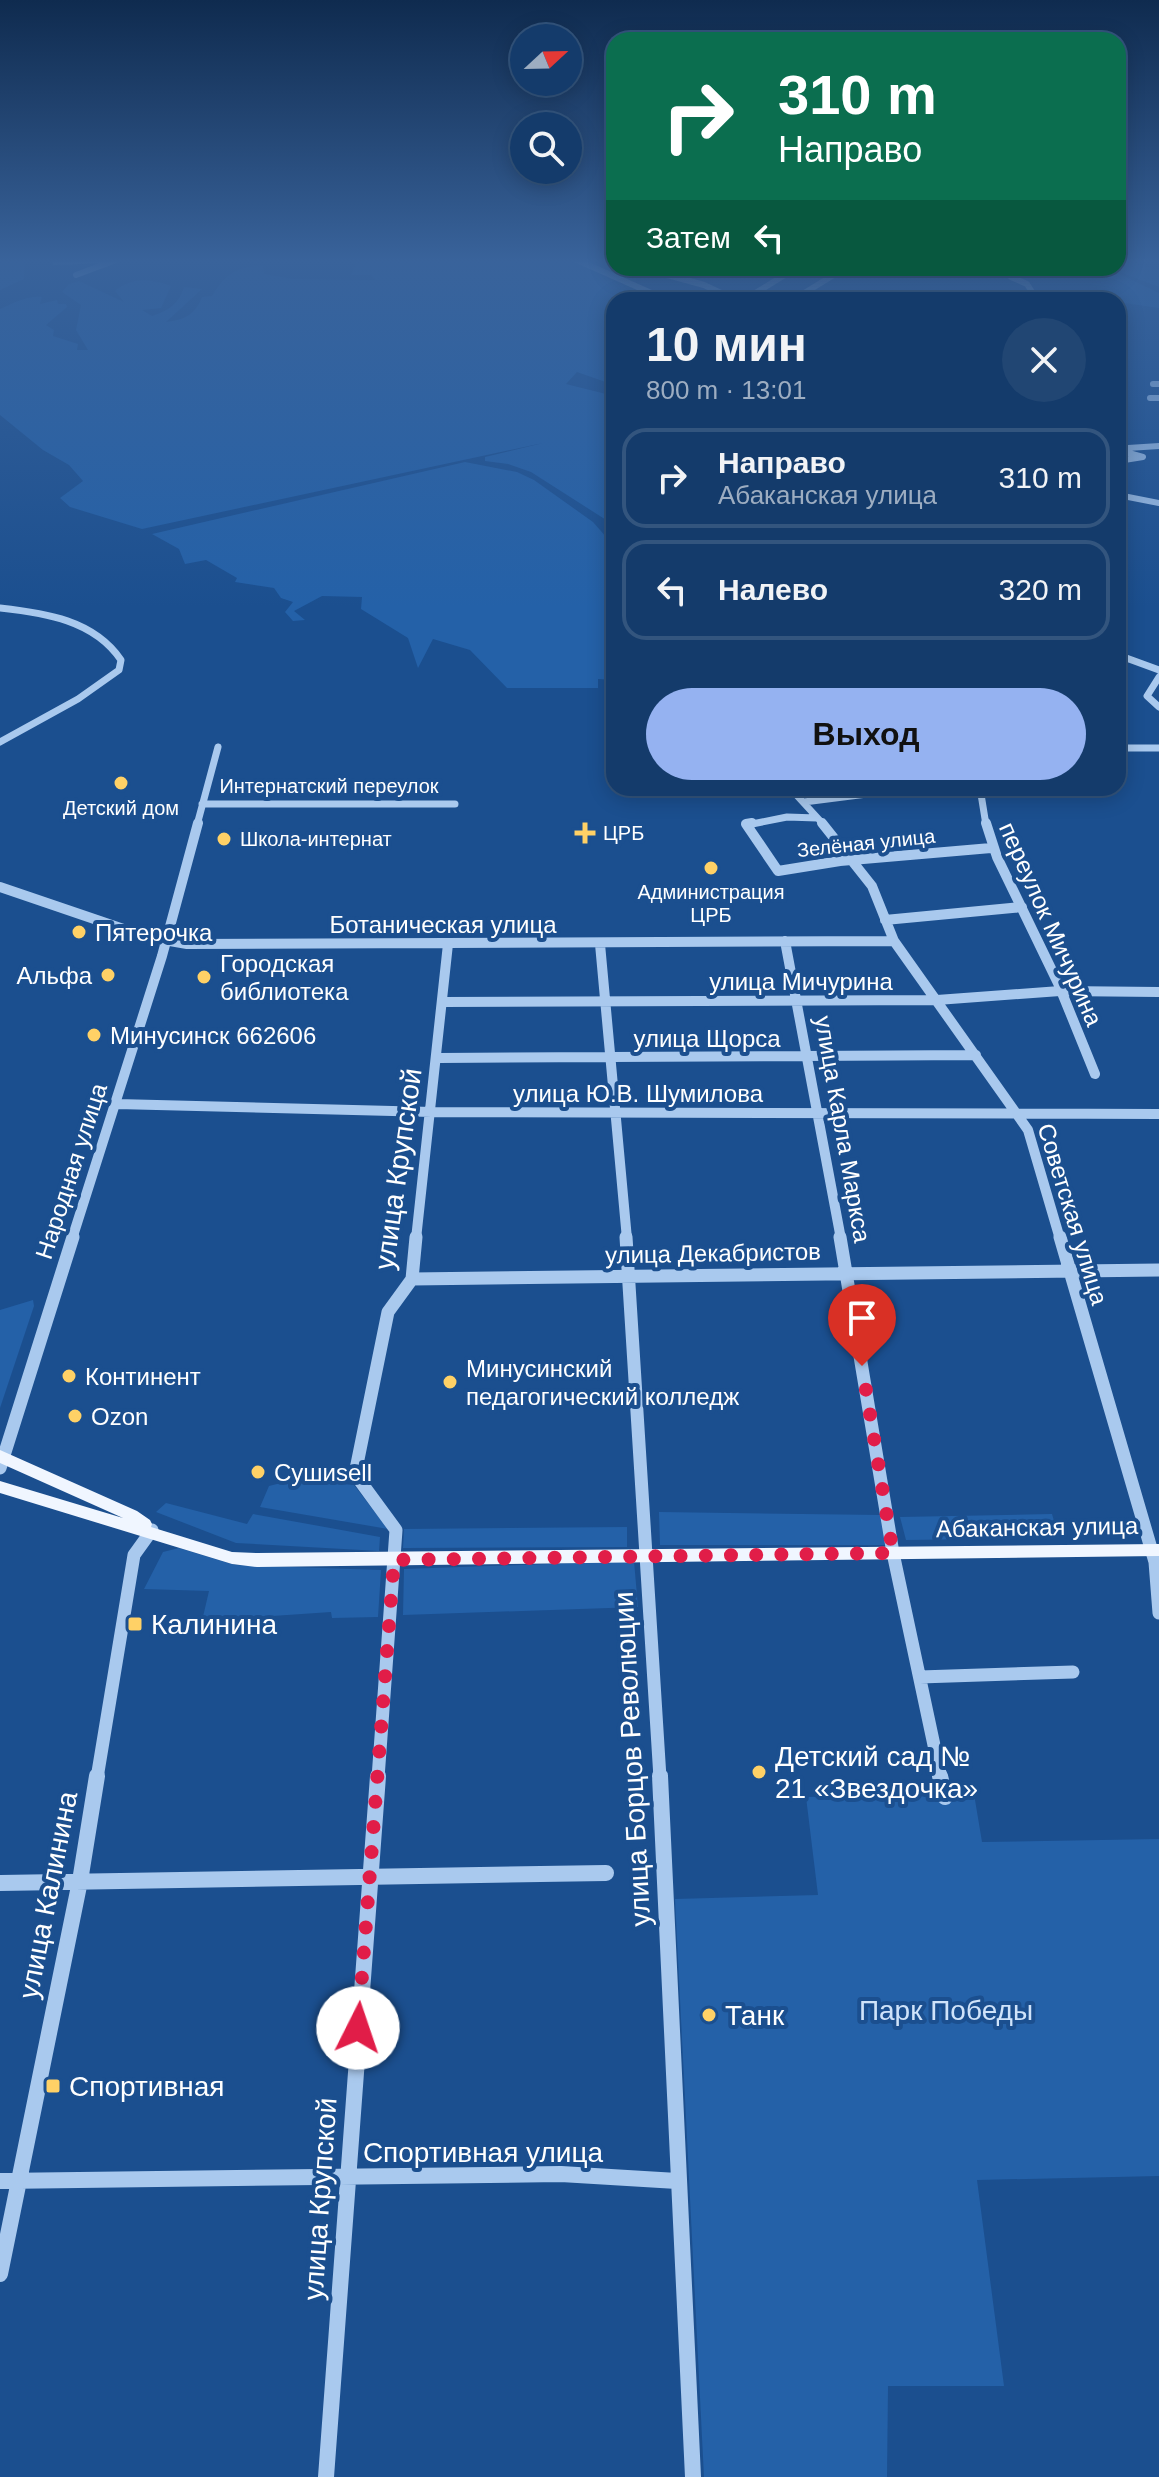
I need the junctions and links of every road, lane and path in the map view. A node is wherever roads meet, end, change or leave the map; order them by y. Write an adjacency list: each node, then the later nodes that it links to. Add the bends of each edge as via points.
1 (1150, 398): 2 (street)
2 (1159, 398)
3 (1159, 446): 4 (street)
4 (1126, 448)
5 (1126, 452): 6 (street, via 1143,457)
6 (1126, 460)
7 (1126, 497): 8 (street)
8 (1159, 503)
9 (0, 608): 14 (street, via 54,615 107,642 121,660 119,670 78,699)
10 (1126, 658): 11 (street)
11 (1159, 670)
12 (1159, 677): 13 (street, via 1147,696)
13 (1159, 707)
14 (0, 742)
15 (218, 747): 22 (street, Народная улица)
16 (1126, 748): 17 (street)
17 (1159, 748)
18 (798, 796): 21 (street, Советская улица)
19 (851, 796): 21 (street)
20 (980, 796): 25 (street, переулок Мичурина)
21 (804, 802): 24 (street, Советская улица)
22 (202, 804): 23 (street, Интернатский переулок); 32 (street, Народная улица)
23 (455, 804)
24 (817, 818): 26 (street, Советская улица); 26 (street, Зелёная улица, via 746,824 778,871)
25 (991, 848): 26 (street, Зелёная улица); 28 (street, переулок Мичурина)
26 (851, 862): 29 (street, Советская улица, via 872,886)
27 (0, 887): 32 (street, Ботаническая улица)
28 (1022, 907): 29 (street); 35 (street, переулок Мичурина)
29 (885, 920): 31 (street, Советская улица)
30 (785, 941): 31 (street, Ботаническая улица); 34 (street, Ботаническая улица); 38 (street, улица Карла Маркса)
31 (894, 941): 37 (street, Советская улица)
32 (166, 942): 33 (street, Ботаническая улица); 46 (street, Народная улица)
33 (448, 944): 34 (street, Ботаническая улица); 39 (street, улица Крупской)
34 (600, 944): 40 (street, улица Борцов Революции)
35 (1060, 991): 36 (street, улица Мичурина); 37 (street, улица Мичурина); 45 (street, переулок Мичурина)
36 (1159, 992)
37 (937, 1000): 38 (street, улица Мичурина); 41 (street, Советская улица)
38 (798, 1001): 40 (street, улица Мичурина); 44 (street, улица Карла Маркса)
39 (444, 1002): 40 (street, улица Мичурина); 43 (street, улица Крупской)
40 (606, 1002): 42 (street, улица Борцов Революции)
41 (976, 1055): 44 (street, улица Щорса); 49 (street, Советская улица)
42 (611, 1057): 43 (street, улица Щорса); 44 (street, улица Щорса); 48 (street, улица Борцов Революции)
43 (439, 1058): 47 (street, улица Крупской)
44 (807, 1058): 51 (street, улица Карла Маркса)
45 (1095, 1074)
46 (117, 1104): 47 (street, улица Ю.В. Шумилова); 57 (street, Народная улица)
47 (432, 1112): 48 (street, улица Ю.В. Шумилова); 56 (street, улица Крупской)
48 (615, 1113): 51 (street, улица Ю.В. Шумилова); 55 (street, улица Борцов Революции)
49 (1019, 1114): 50 (street, улица Ю.В. Шумилова); 51 (street, улица Ю.В. Шумилова); 53 (street, Советская улица)
50 (1159, 1114)
51 (816, 1115): 54 (street, улица Карла Маркса)
52 (1159, 1270): 53 (street, улица Декабристов)
53 (1067, 1271): 54 (street, улица Декабристов); 60 (street, Советская улица)
54 (847, 1273): 55 (street, улица Декабристов); 61 (street, улица Карла Маркса)
55 (631, 1276): 56 (street, улица Декабристов); 62 (street, улица Борцов Революции)
56 (412, 1279): 63 (street, улица Крупской, via 388,1312 355,1474 396,1530)
57 (1, 1460): 59 (main road, Абаканская улица, via 131,1515)
58 (0, 1487): 59 (main road, Абаканская улица)
59 (152, 1530): 63 (main road, Абаканская улица, via 232,1558); 71 (street, улица Калинина, via 134,1555)
60 (1155, 1550): 61 (main road, Абаканская улица); 64 (street, Советская улица)
61 (893, 1553): 62 (main road, Абаканская улица); 67 (street, улица Карла Маркса)
62 (649, 1557): 63 (main road, Абаканская улица); 75 (street, улица Борцов Революции)
63 (394, 1560): 70 (street, улица Крупской)
64 (1158, 1575): 65 (street, Советская улица)
65 (1159, 1613)
66 (1073, 1672): 67 (street)
67 (920, 1677): 68 (street, улица Карла Маркса)
68 (945, 1797)
69 (606, 1873): 70 (street)
70 (370, 1878): 71 (street); 73 (street, улица Крупской)
71 (80, 1881): 72 (street); 74 (street, улица Калинина)
72 (0, 1883)
73 (346, 2178): 74 (street, Спортивная улица); 75 (street, Спортивная улица, via 561,2174); 77 (street, улица Крупской)
74 (9, 2181): 76 (street, улица Калинина)
75 (677, 2181): 78 (street, улица Борцов Революции)
76 (0, 2274)
77 (326, 2477)
78 (693, 2477)

